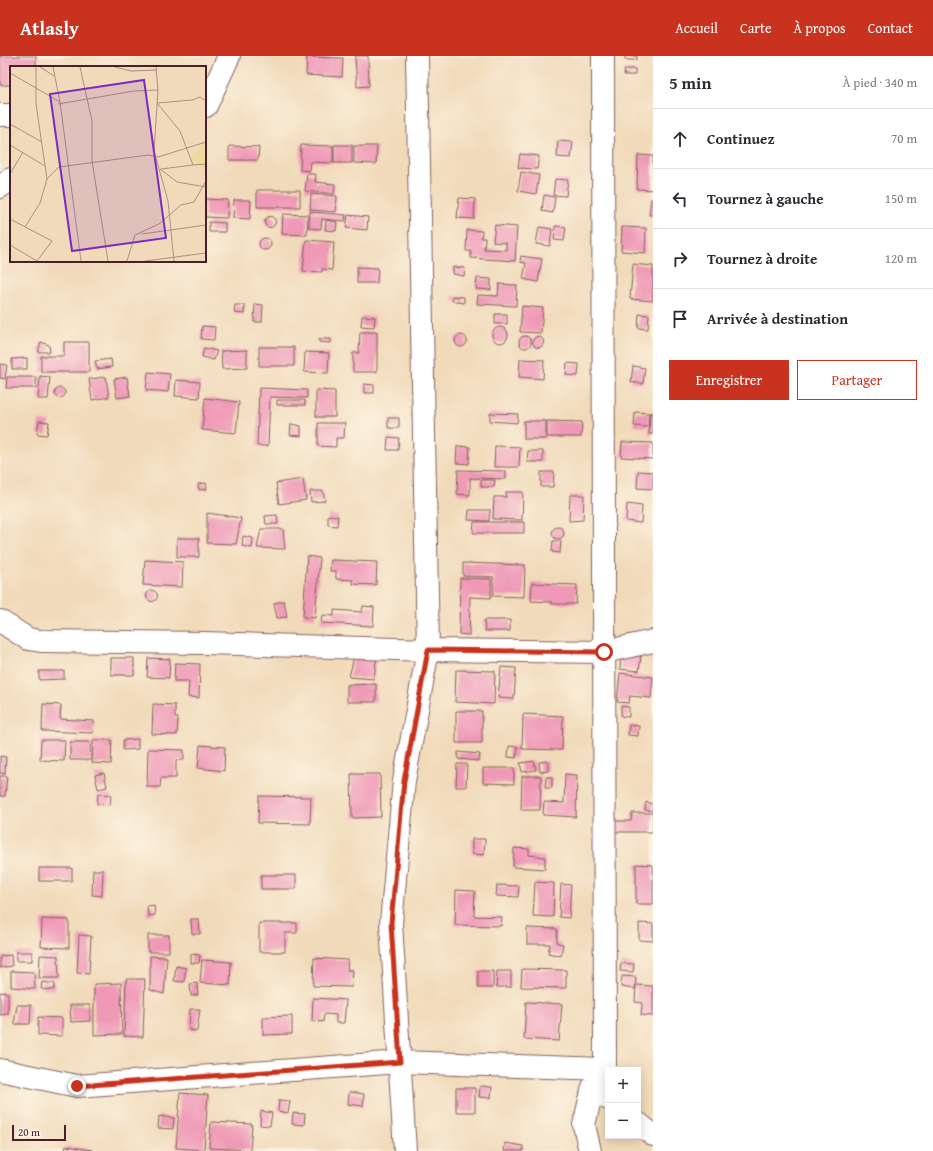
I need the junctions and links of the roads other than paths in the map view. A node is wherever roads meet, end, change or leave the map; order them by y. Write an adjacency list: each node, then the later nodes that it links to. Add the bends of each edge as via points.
1 (229, 56): 4 (street)
2 (417, 56): 9 (street)
3 (603, 56): 10 (street)
4 (206, 104)
5 (10, 180): 6 (street)
6 (0, 187)
7 (0, 621): 9 (street, via 28,639 41,641)
8 (653, 641): 10 (street)
9 (428, 650): 10 (street); 11 (street, via 404,781 391,923)
10 (604, 652): 12 (street)
11 (400, 1062): 12 (street); 13 (street, via 77,1086); 17 (street)
12 (605, 1069): 14 (street)
13 (0, 1070)
14 (601, 1093): 18 (street, via 584,1125)
15 (641, 1125): 16 (street)
16 (653, 1135)
17 (405, 1151)
18 (590, 1151)

